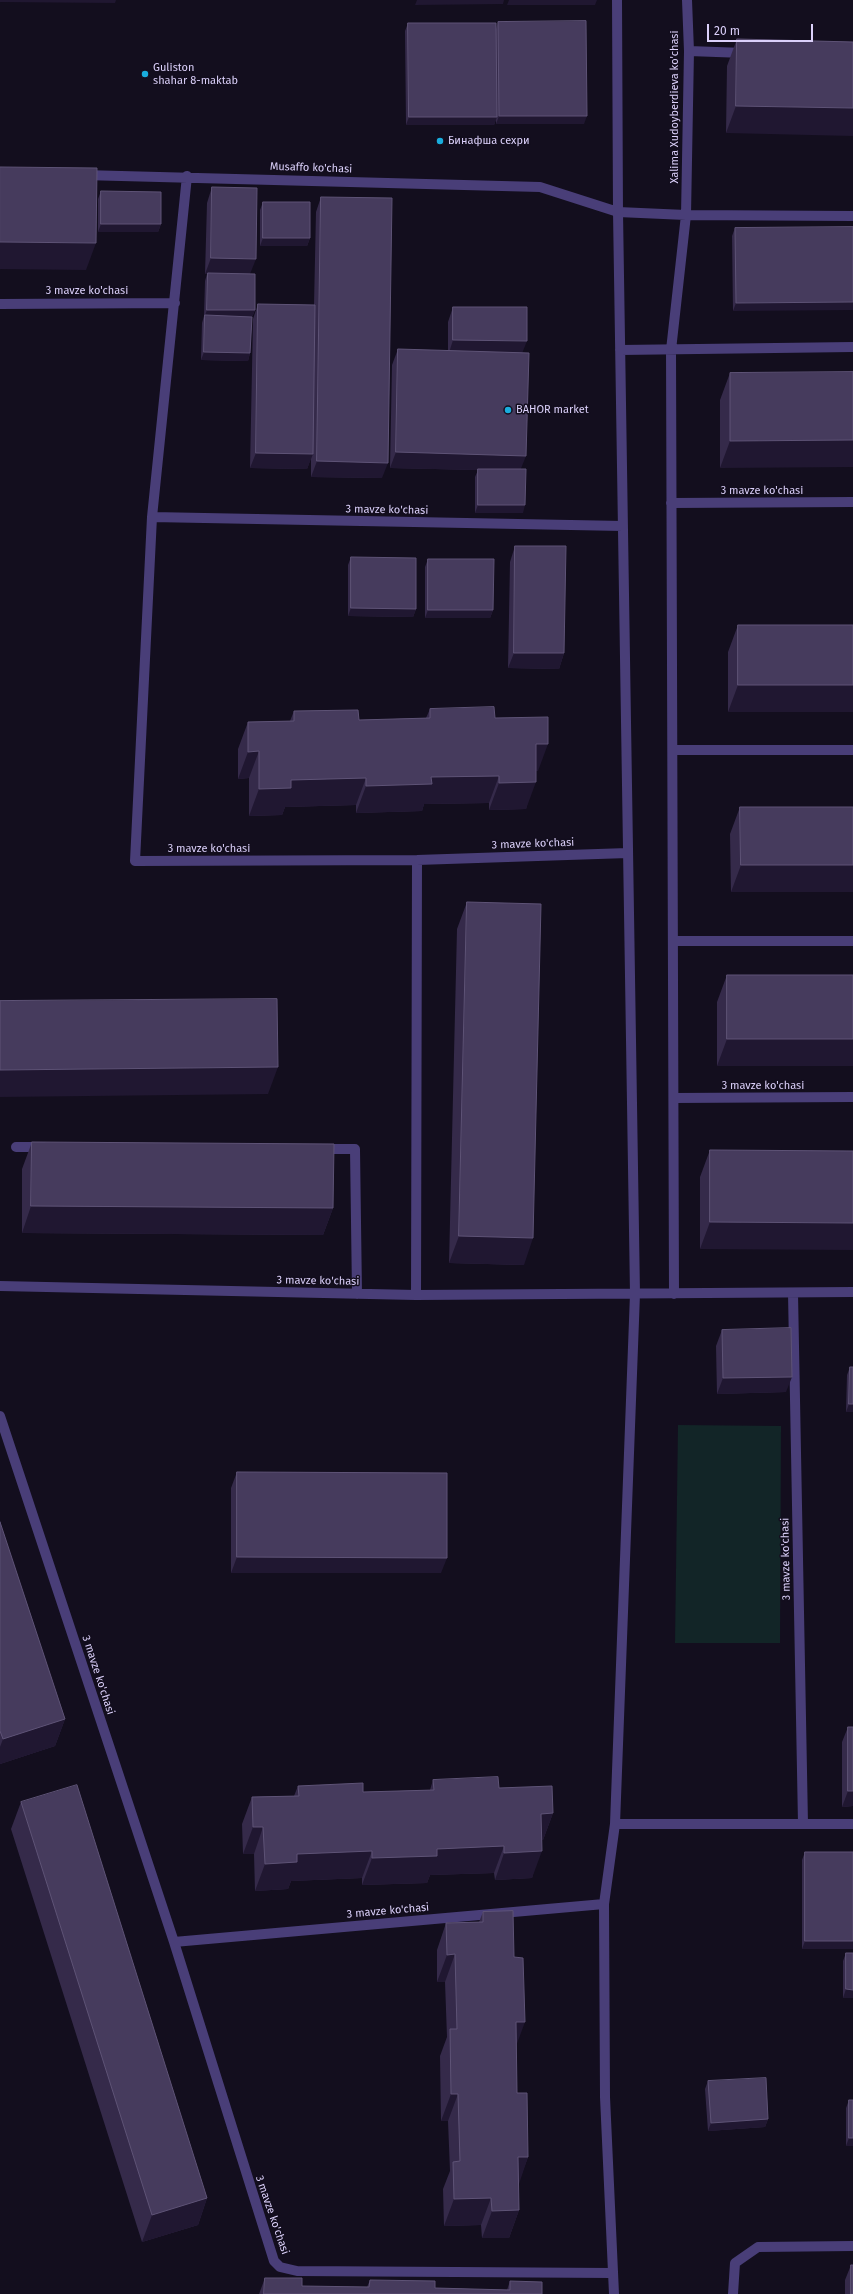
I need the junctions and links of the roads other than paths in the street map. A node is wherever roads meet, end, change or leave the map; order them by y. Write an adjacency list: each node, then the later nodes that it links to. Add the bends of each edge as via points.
1 (617, 0): 7 (street)
2 (687, 0): 3 (street, Xalima Xudoyberdieva ko'chasi)
3 (688, 51): 4 (street); 8 (street, Xalima Xudoyberdieva ko'chasi)
4 (751, 53)
5 (70, 174): 6 (street, Musaffo ko'chasi)
6 (187, 176): 7 (street, Musaffo ko'chasi, via 540,187); 10 (street, 3 mavze ko'chasi)
7 (618, 212): 8 (street, Musaffo ko'chasi); 13 (street)
8 (686, 215): 9 (street, Musaffo ko'chasi); 14 (street, Xalima Xudoyberdieva ko'chasi)
9 (853, 216)
10 (175, 303): 11 (street, 3 mavze ko'chasi); 17 (street, 3 mavze ko'chasi)
11 (0, 304)
12 (853, 347): 14 (street)
13 (620, 350): 14 (street); 18 (street)
14 (671, 350): 16 (street, Xalima Xudoyberdieva ko'chasi)
15 (853, 502): 16 (street, 3 mavze ko'chasi)
16 (671, 503): 19 (street, Xalima Xudoyberdieva ko'chasi)
17 (152, 517): 18 (street, 3 mavze ko'chasi); 22 (street, 3 mavze ko'chasi, via 136,861)
18 (623, 526): 21 (street)
19 (673, 750): 20 (street); 23 (street, Xalima Xudoyberdieva ko'chasi)
20 (853, 750)
21 (628, 852): 22 (street, 3 mavze ko'chasi); 34 (street)
22 (417, 860): 36 (street)
23 (673, 941): 24 (street); 26 (street, Xalima Xudoyberdieva ko'chasi)
24 (853, 941)
25 (853, 1097): 26 (street, 3 mavze ko'chasi)
26 (674, 1098): 35 (street, Xalima Xudoyberdieva ko'chasi)
27 (16, 1147): 28 (street)
28 (56, 1147)
29 (307, 1149): 33 (street, via 355,1149)
30 (0, 1286): 33 (street, 3 mavze ko'chasi)
31 (853, 1292): 32 (street, 3 mavze ko'chasi)
32 (793, 1293): 35 (street, 3 mavze ko'chasi); 39 (street, 3 mavze ko'chasi)
33 (356, 1294): 36 (street, 3 mavze ko'chasi)
34 (635, 1294): 35 (street, 3 mavze ko'chasi); 36 (street, 3 mavze ko'chasi); 38 (street)
35 (674, 1294)
36 (416, 1295)
37 (0, 1416): 42 (street, 3 mavze ko'chasi)
38 (614, 1824): 39 (street); 41 (street)
39 (803, 1824): 40 (street)
40 (853, 1824)
41 (604, 1904): 42 (street, 3 mavze ko'chasi); 44 (street, via 605,2097)
42 (174, 1942): 44 (street, 3 mavze ko'chasi, via 269,2251 280,2267 297,2270)
43 (853, 2246): 46 (street, via 758,2247 735,2263)
44 (612, 2273): 45 (street)
45 (614, 2294)
46 (733, 2294)

